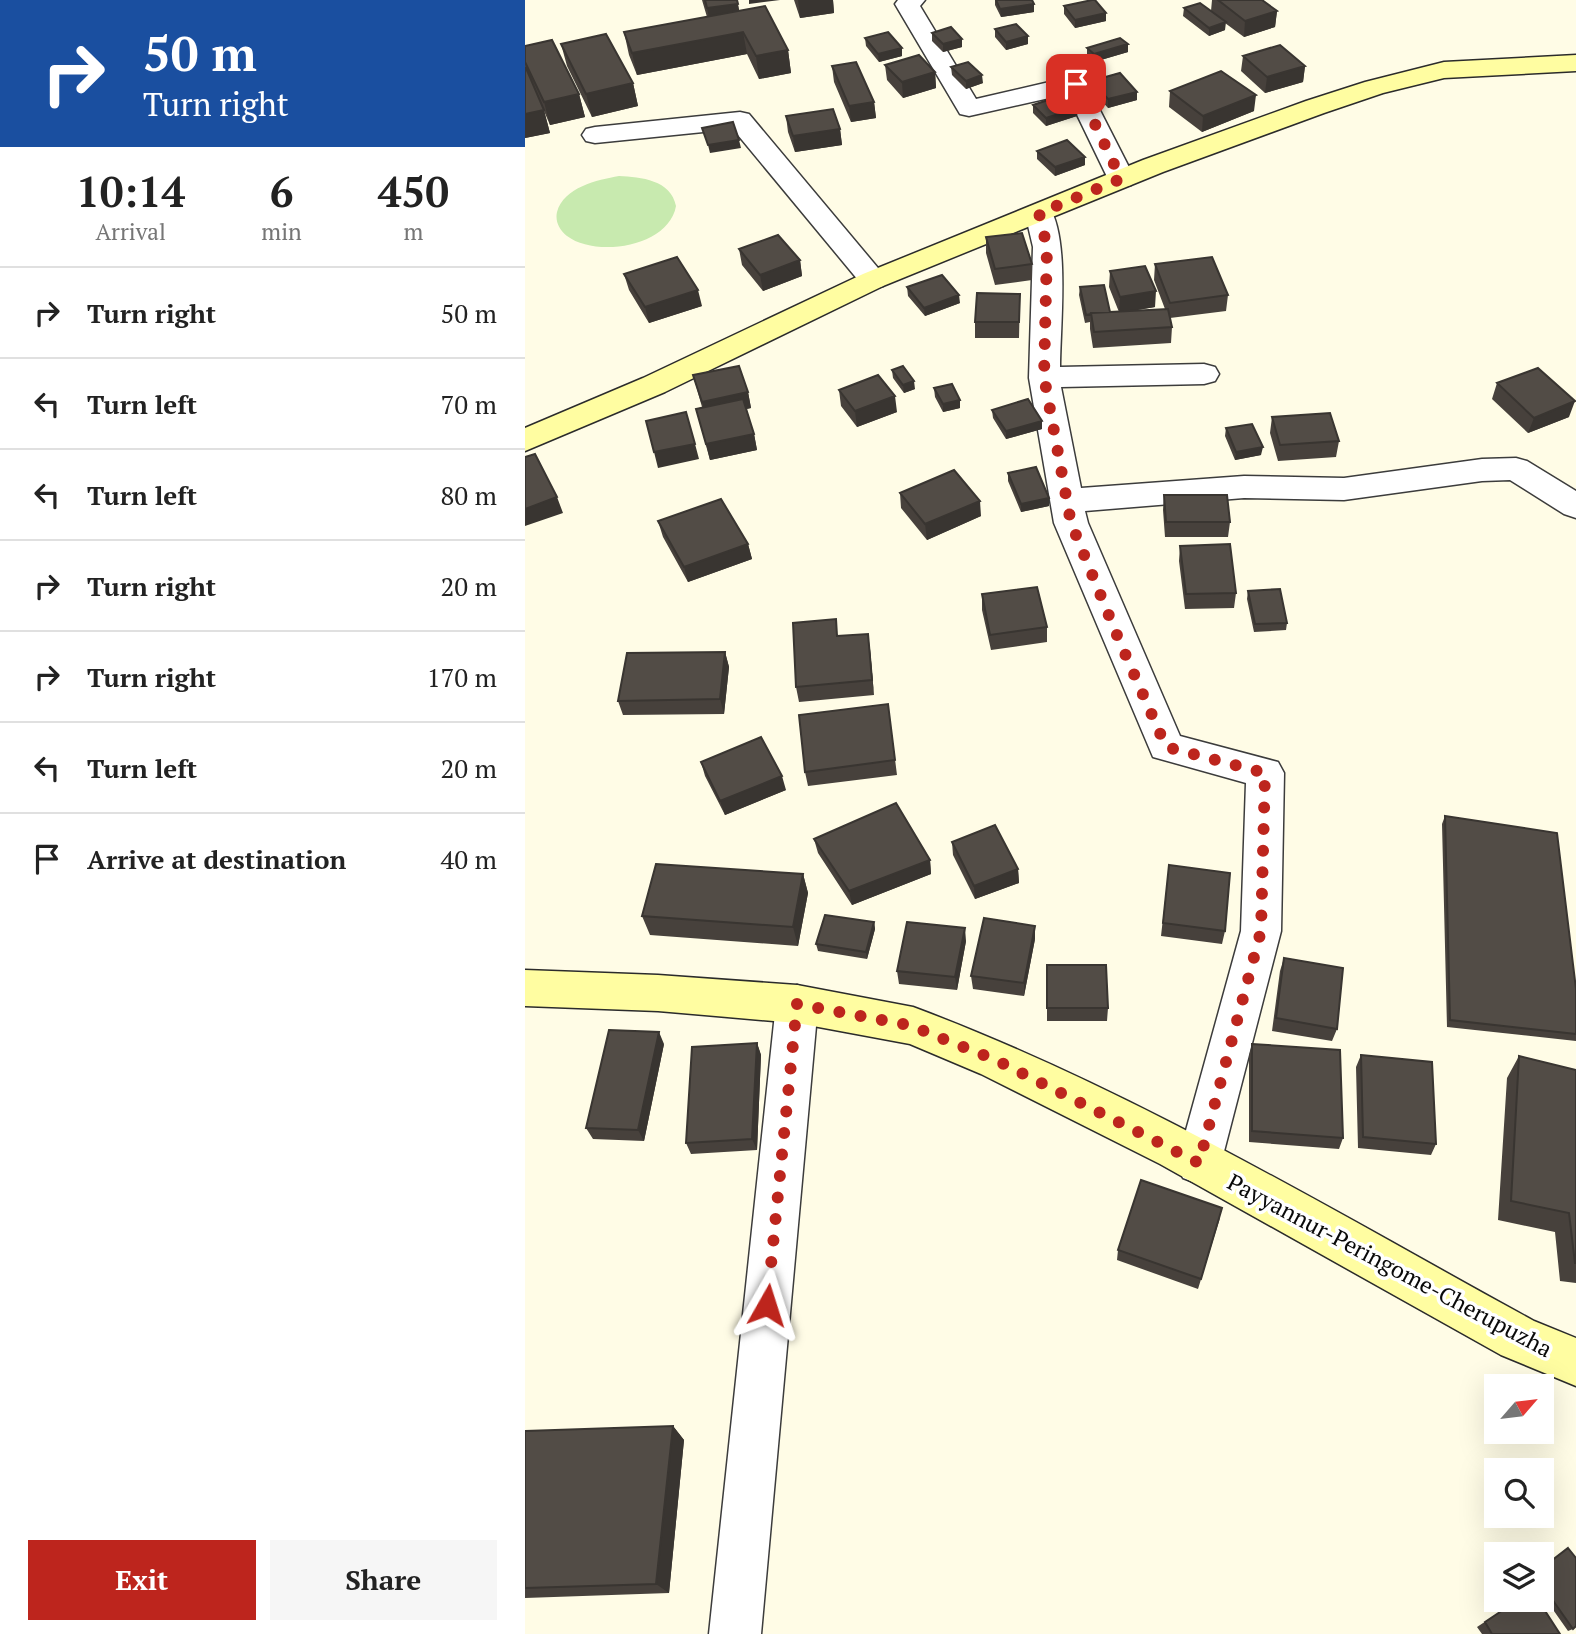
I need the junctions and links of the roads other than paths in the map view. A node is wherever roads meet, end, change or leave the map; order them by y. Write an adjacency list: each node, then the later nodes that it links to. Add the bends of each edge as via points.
1 (913, 0): 4 (street, via 907,4 969,108 1076,84)
2 (1576, 63): 4 (street, via 1444,70 1374,87)
3 (595, 135): 6 (street, via 740,120)
4 (1121, 179): 5 (street)
5 (1039, 213): 6 (street); 8 (street, via 1047,247)
6 (873, 280): 9 (street, via 654,385)
7 (1204, 374): 8 (street)
8 (1044, 377): 10 (street)
9 (525, 440)
10 (1067, 501): 11 (street, via 1244,487 1343,489 1516,469); 14 (street, via 1071,523 1166,747 1265,773 1261,931)
11 (1576, 506)
12 (525, 988): 13 (street, Payyannur-Peringome-Cherupuzha)
13 (797, 1004): 14 (street, Payyannur-Peringome-Cherupuzha, via 913,1026 996,1060); 16 (street)
14 (1199, 1163): 15 (street, Payyannur-Peringome-Cherupuzha, via 1518,1338)
15 (1576, 1362)
16 (735, 1634)

